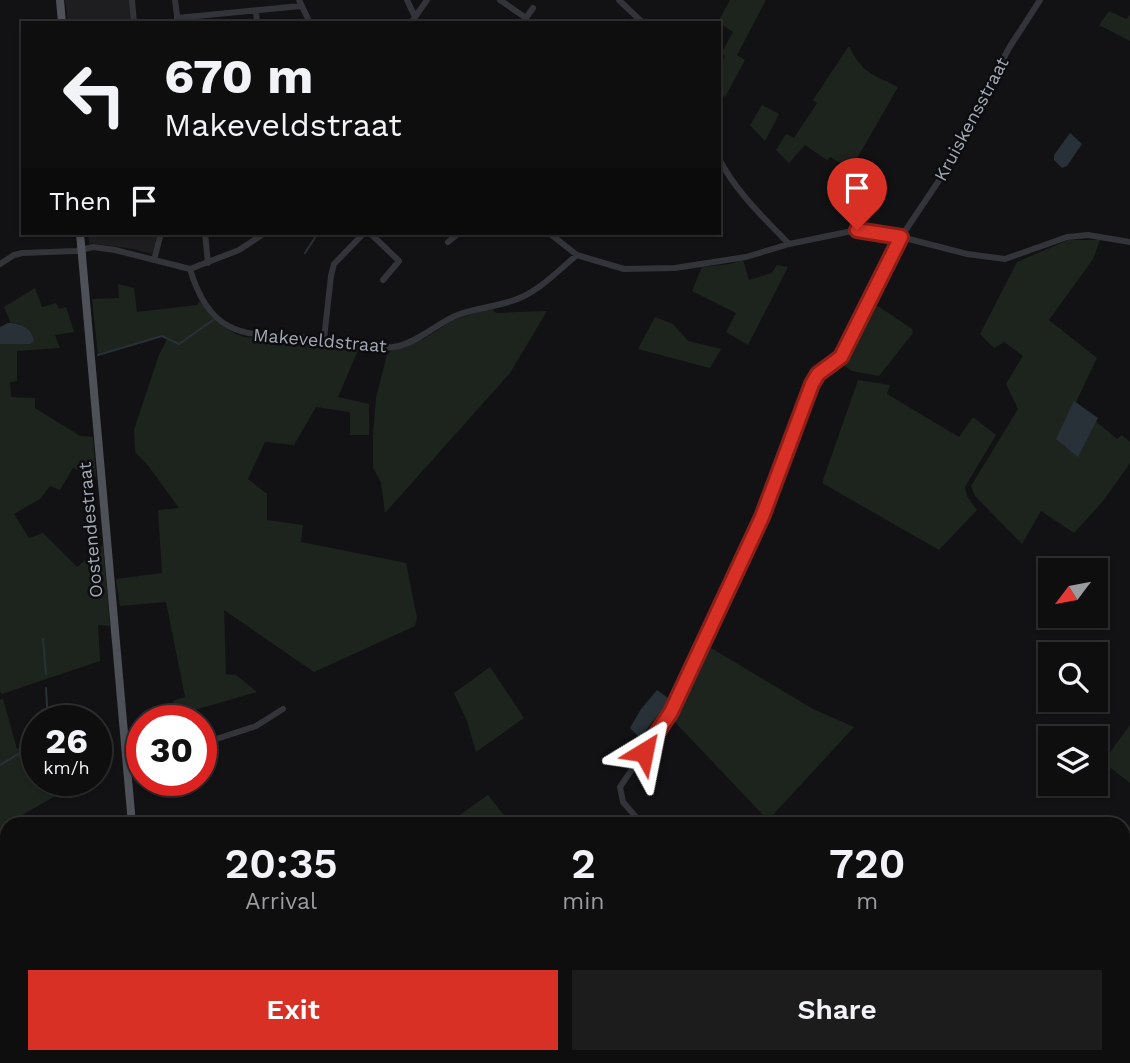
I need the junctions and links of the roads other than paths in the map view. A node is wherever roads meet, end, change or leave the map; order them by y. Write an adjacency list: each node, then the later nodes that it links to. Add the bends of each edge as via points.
1 (60, 0): 14 (main road)
2 (132, 0): 15 (street)
3 (176, 0): 12 (street)
4 (407, 0): 13 (street)
5 (427, 0): 13 (street)
6 (500, 0): 10 (street, via 526,18)
7 (619, 0): 18 (street)
8 (1041, 0): 28 (street, Kruiskensstraat, via 1009,48 938,182)
9 (300, 3): 11 (street); 17 (street)
10 (533, 8)
11 (256, 11): 12 (street); 16 (street)
12 (177, 20)
13 (413, 20)
14 (62, 21)
15 (134, 21)
16 (257, 21)
17 (309, 21)
18 (641, 21)
19 (721, 163): 31 (street, via 745,199)
20 (80, 235): 33 (main road, Oostendestraat)
21 (160, 235): 36 (street)
22 (205, 235): 37 (street)
23 (262, 235): 37 (street)
24 (365, 235): 41 (street, via 334,264)
25 (369, 235): 40 (street, via 399,261)
26 (457, 235): 29 (street)
27 (552, 235): 34 (street)
28 (901, 237): 30 (street, via 1005,259 1067,237 1088,235); 31 (street, via 857,230); 47 (street, Kruiskensstraat, via 841,357 812,384 762,517 671,712 620,787 623,802)
29 (448, 242)
30 (1130, 242)
31 (789, 244): 34 (street, via 746,257 675,268 624,269)
32 (0, 250): 35 (street)
33 (81, 251): 35 (street, via 22,253); 36 (street, via 93,247); 44 (main road, Oostendestraat)
34 (577, 255): 41 (street, Makeveldstraat, via 521,298 460,314 400,346 385,349)
35 (7, 258): 38 (street)
36 (154, 260): 39 (street)
37 (208, 263): 39 (street)
38 (0, 264)
39 (190, 269): 41 (street, Makeveldstraat, via 210,312 232,329 269,337)
40 (383, 280)
41 (324, 339)
42 (283, 709): 43 (street, via 257,726)
43 (217, 739)
44 (126, 758)
45 (129, 796): 46 (main road, Oostendestraat)
46 (131, 817)
47 (636, 817)

